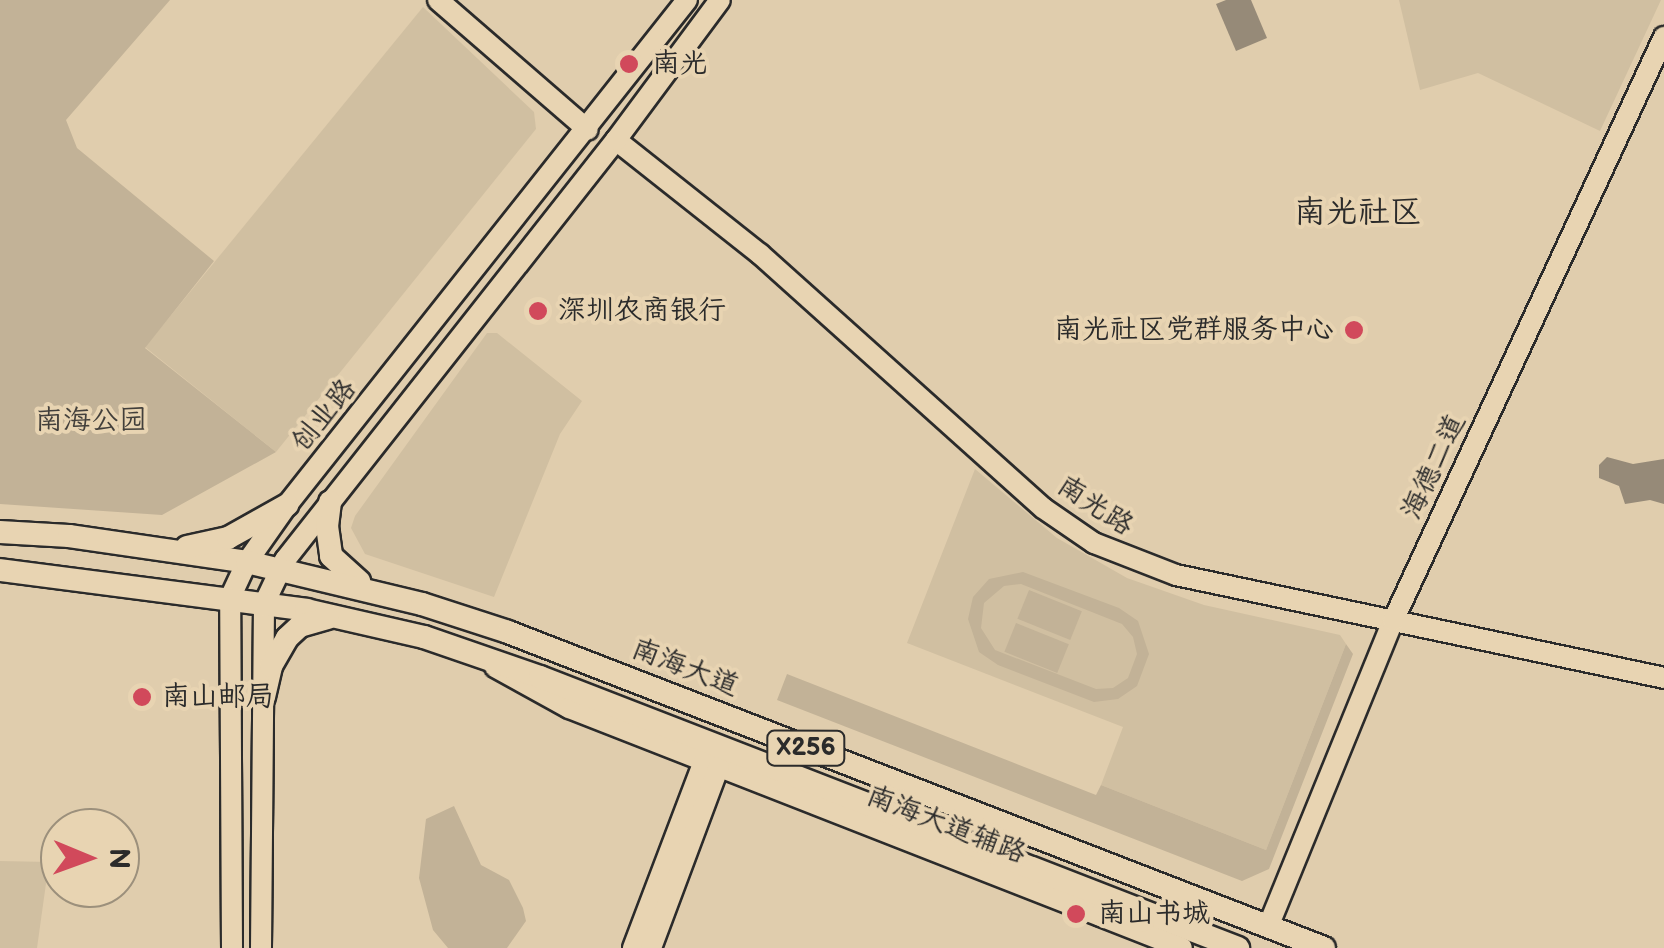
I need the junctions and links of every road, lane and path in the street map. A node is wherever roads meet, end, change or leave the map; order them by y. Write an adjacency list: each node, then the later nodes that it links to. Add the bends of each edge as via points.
1 (438, 0): 5 (main road)
2 (687, 0): 5 (main road, 创业路)
3 (720, 0): 6 (main road, 创业路)
4 (1664, 37): 18 (main road, 海德二道)
5 (588, 130): 8 (main road, 创业路)
6 (616, 140): 7 (main road, 创业路); 18 (main road, 南光路, via 760,254 1043,508 1094,544 1176,575)
7 (330, 502): 12 (main road, 创业路); 14 (main road, via 332,556 341,570)
8 (287, 505): 10 (main road, via 228,538); 11 (main road, 创业路)
9 (0, 532): 10 (main road, 南海大道 / X256)
10 (164, 549): 11 (main road, 南海大道 / X256)
11 (247, 562): 12 (main road, 南海大道 / X256); 15 (main road, 创业路)
12 (282, 569): 14 (main road, 南海大道 / X256); 16 (main road, 创业路)
13 (0, 570): 15 (main road, X256)
14 (380, 592): 24 (main road, 南海大道 / X256, via 508,632)
15 (230, 598): 16 (main road, X256); 26 (main road, 创业路)
16 (264, 604): 17 (main road, X256); 21 (main road, 创业路)
17 (342, 616): 19 (main road, X256); 21 (main road, via 318,619 287,638)
18 (1392, 621): 20 (main road, 南光路); 24 (main road, 海德二道)
19 (473, 652): 22 (main road, 南海大道辅路, via 555,702); 25 (main road, X256)
20 (1664, 678)
21 (264, 697): 27 (main road, 创业路)
22 (712, 764): 23 (main road, 南海大道辅路); 28 (main road); 29 (main road)
23 (1101, 916): 25 (main road)
24 (1268, 927): 31 (main road, 南海大道 / X256)
25 (1181, 937): 30 (main road, X256)
26 (232, 948)
27 (261, 948)
28 (633, 948)
29 (650, 948)
30 (1238, 948)
31 (1324, 948)

